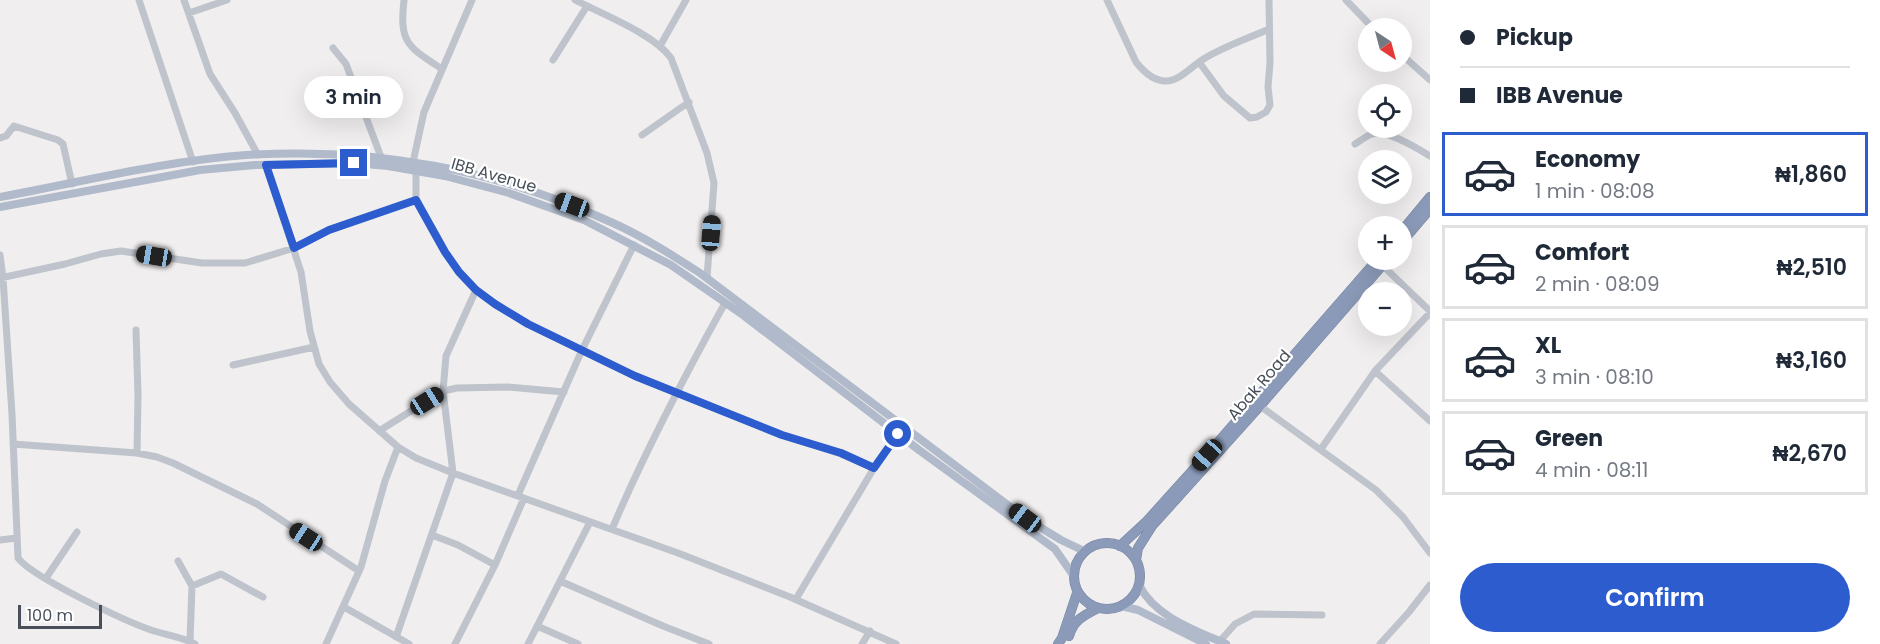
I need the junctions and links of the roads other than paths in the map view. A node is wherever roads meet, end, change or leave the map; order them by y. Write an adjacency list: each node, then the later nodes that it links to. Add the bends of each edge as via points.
1 (139, 0): 29 (street)
2 (184, 0): 12 (street)
3 (227, 0): 12 (street)
4 (404, 0): 20 (street, via 401,20 409,45)
5 (472, 0): 20 (street)
6 (575, 0): 11 (street)
7 (686, 0): 15 (street)
8 (1107, 0): 18 (street, via 1136,62 1155,79 1175,79)
9 (1269, 0): 14 (street)
10 (1346, 0): 13 (street)
11 (587, 6): 15 (street); 17 (street)
12 (189, 13): 26 (street, via 210,74)
13 (1363, 18)
14 (1269, 29): 18 (street); 18 (street, via 1270,105 1257,117 1250,118 1224,96)
15 (660, 46): 22 (street, via 671,58)
16 (333, 48): 28 (street, via 346,64)
17 (553, 60)
18 (1199, 62)
19 (1412, 64): 21 (street)
20 (442, 69): 30 (street, via 424,112)
21 (1430, 80)
22 (689, 102): 23 (street); 48 (street, via 714,183)
23 (642, 135)
24 (0, 138): 33 (street, via 14,126 58,140 63,144)
25 (1355, 144): 27 (street, via 1378,133)
26 (258, 155): 28 (main road); 29 (main road)
27 (1430, 156)
28 (381, 157): 30 (main road)
29 (193, 162): 33 (main road)
30 (413, 162): 48 (main road, via 485,177 572,205 645,239)
31 (266, 165): 32 (main road, IBB Avenue, via 354,163); 37 (main road, IBB Avenue, via 200,170); 42 (street)
32 (416, 171): 36 (street); 41 (main road, IBB Avenue, via 520,196 584,220)
33 (72, 184): 34 (main road)
34 (0, 197)
35 (1430, 197): 39 (highway)
36 (416, 200): 42 (street, via 329,230); 49 (street, via 445,252)
37 (0, 207)
38 (1430, 209): 40 (highway)
39 (1412, 219)
40 (1412, 230)
41 (634, 245): 50 (main road, IBB Avenue); 54 (street)
42 (294, 248): 47 (street, via 230,264 121,251); 53 (street)
43 (0, 255): 47 (street)
44 (1374, 270): 60 (highway, Abak Road)
45 (1374, 270): 77 (highway, Abak Road)
46 (1390, 270): 51 (street)
47 (2, 278): 64 (street)
48 (706, 278): 78 (main road, via 1025,518)
49 (476, 290): 54 (street, via 528,324); 57 (street, via 446,356)
50 (725, 303): 59 (street); 63 (main road, IBB Avenue)
51 (1430, 312): 56 (street)
52 (136, 330): 67 (street)
53 (314, 347): 55 (street); 62 (street, via 330,382)
54 (582, 350): 58 (street); 59 (street)
55 (232, 364)
56 (1375, 371): 61 (street); 66 (street)
57 (443, 391): 58 (street, via 508,387); 62 (street); 69 (street)
58 (564, 392): 70 (street)
59 (676, 392): 68 (street); 72 (street)
60 (1260, 406): 66 (street); 80 (highway, Abak Road, via 1152,526 1138,548)
61 (1430, 421)
62 (379, 431): 65 (street)
63 (898, 434): 68 (street); 84 (main road, IBB Avenue, via 1055,549)
64 (13, 444): 67 (street); 75 (street)
65 (398, 447): 69 (street); 83 (street)
66 (1321, 449): 79 (street, via 1389,502)
67 (137, 453): 83 (street, via 173,463 256,504)
68 (874, 468): 92 (street)
69 (453, 473): 70 (street); 74 (street)
70 (521, 496): 71 (street); 82 (street)
71 (590, 522): 72 (street); 86 (street)
72 (612, 529): 92 (street)
73 (77, 532): 85 (street)
74 (432, 535): 82 (street); 99 (street)
75 (17, 538): 76 (street); 85 (street, via 19,561)
76 (0, 540)
77 (1120, 546): 78 (highway, via 1096,544); 80 (highway)
78 (1084, 551): 84 (highway)
79 (1430, 553)
80 (1136, 560): 87 (highway)
81 (178, 561): 89 (street)
82 (495, 565): 106 (street)
83 (359, 571): 94 (street)
84 (1073, 575): 90 (highway)
85 (46, 578): 102 (street, via 150,629)
86 (560, 581): 97 (street); 109 (street)
87 (1139, 585): 93 (highway); 100 (main road, via 1152,604)
88 (1430, 585): 112 (street)
89 (192, 586): 91 (street, via 221,574); 102 (street)
90 (1077, 593): 95 (highway); 101 (highway)
91 (263, 597)
92 (796, 599): 98 (street)
93 (1121, 606): 95 (highway); 100 (main road)
94 (344, 607): 99 (street); 104 (street)
95 (1098, 608): 101 (highway, via 1079,619)
96 (1322, 615): 103 (street, via 1254,614 1235,624)
97 (537, 626): 107 (street); 108 (street)
98 (870, 631): 110 (street); 111 (street)
99 (396, 637): 105 (street)
100 (1204, 640): 103 (main road)
101 (1063, 642)
102 (193, 643)
103 (1223, 643)
104 (326, 644)
105 (408, 644)
106 (455, 644)
107 (528, 644)
108 (578, 644)
109 (709, 644)
110 (862, 644)
111 (896, 644)
112 (1380, 644)

